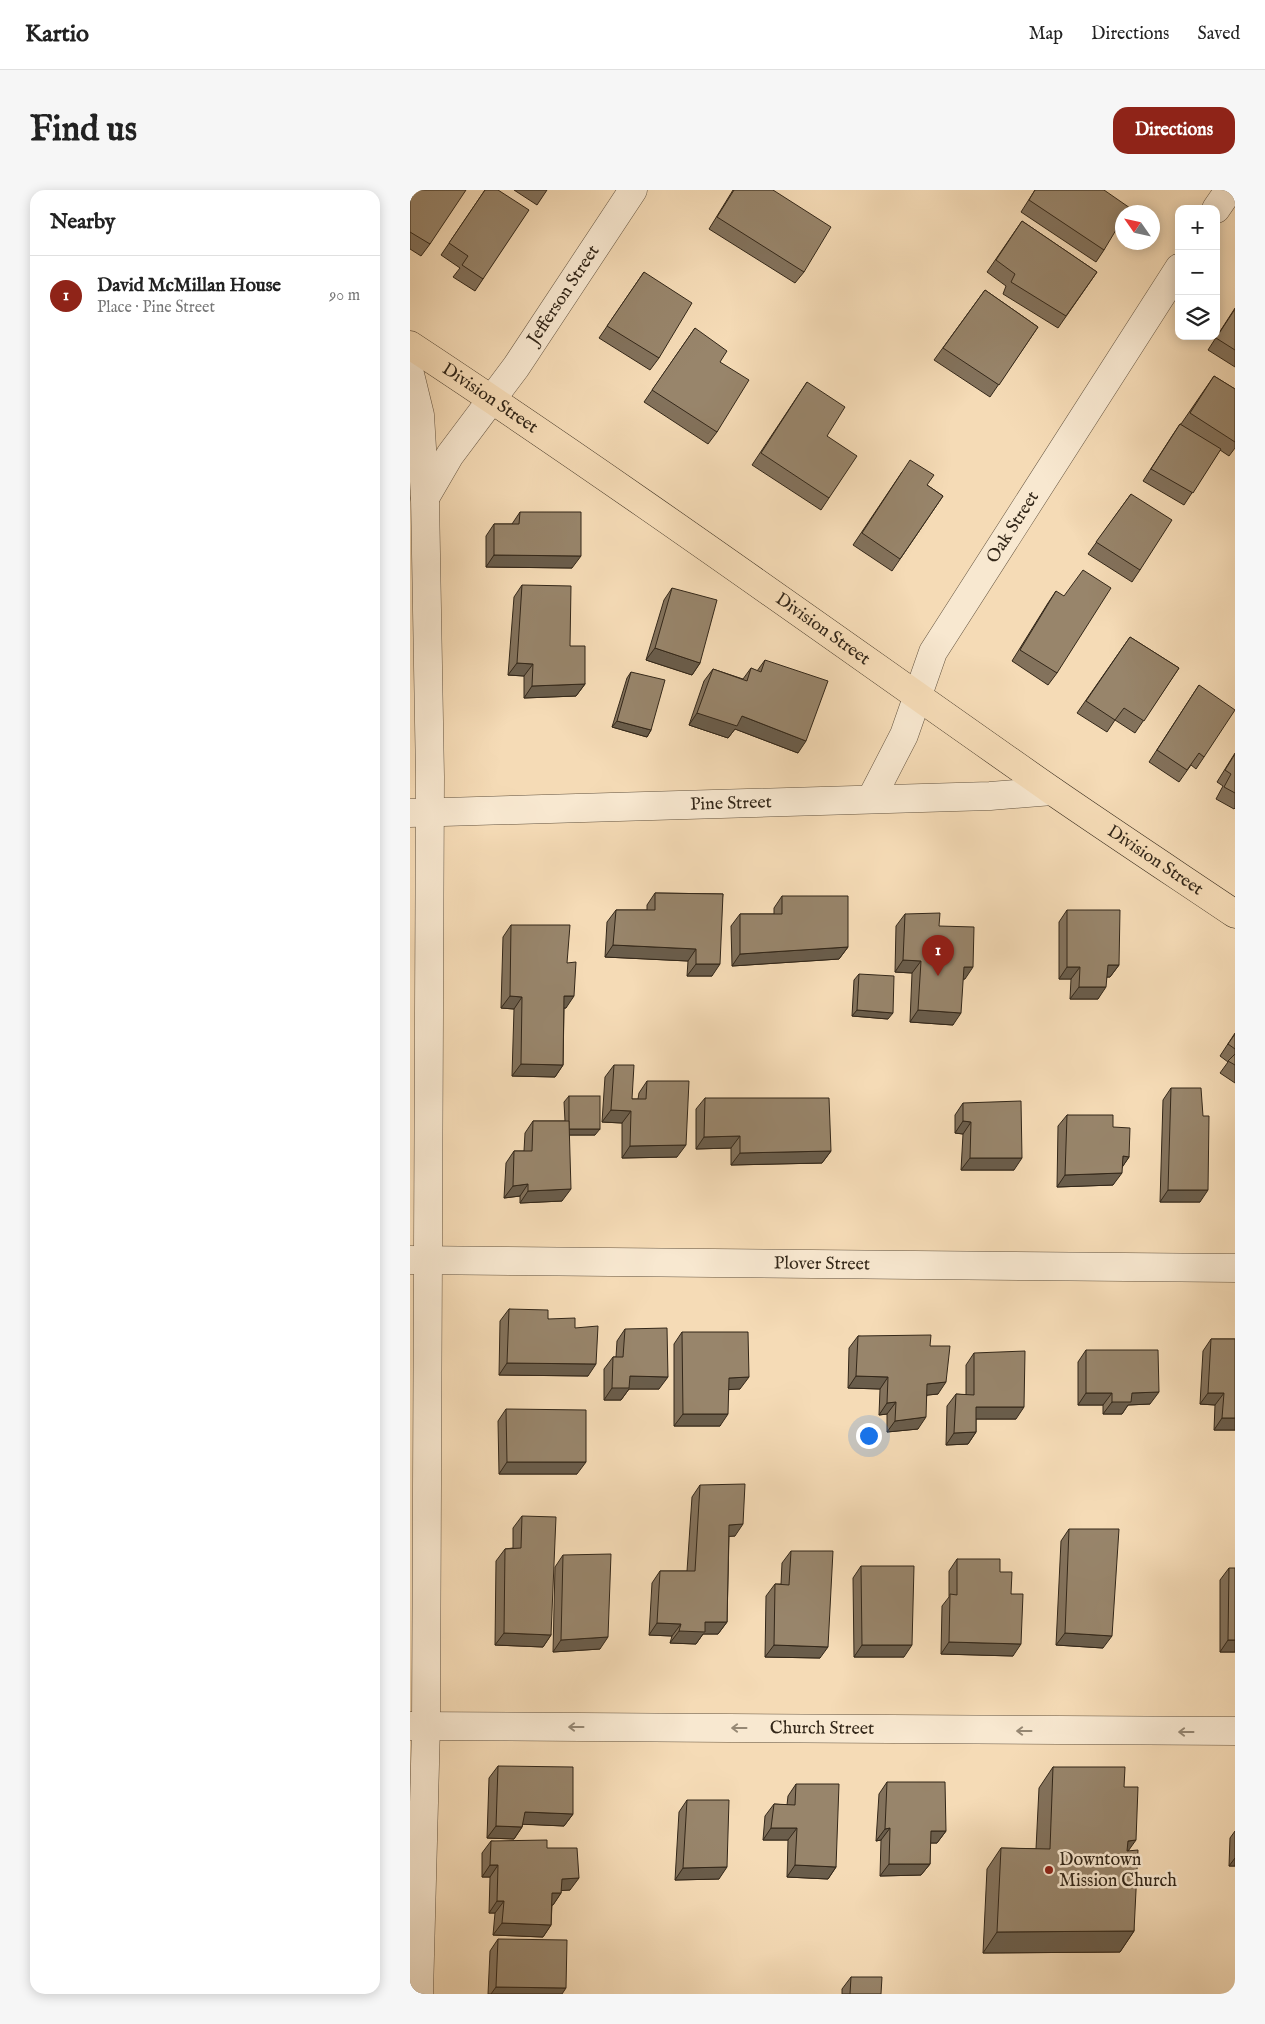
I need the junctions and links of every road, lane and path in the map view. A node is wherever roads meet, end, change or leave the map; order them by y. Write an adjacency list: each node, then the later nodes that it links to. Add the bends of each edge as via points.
1 (632, 190): 7 (street, Jefferson Street, via 516,367)
2 (1229, 190): 3 (street)
3 (1219, 205)
4 (1175, 274): 9 (street, Oak Street, via 933,652)
5 (410, 344): 7 (main road, Division Street)
6 (410, 374): 8 (street, via 420,415)
7 (491, 398): 8 (street, Jefferson Street); 9 (main road, Division Street)
8 (425, 498): 12 (street)
9 (918, 695): 10 (main road, Division Street); 11 (street, Oak Street, via 904,736)
10 (1052, 791): 11 (street, Pine Street); 13 (main road, Division Street)
11 (871, 799): 12 (street, Pine Street)
12 (420, 813): 14 (street)
13 (1235, 914)
14 (419, 1260): 15 (street, Plover Street); 16 (street)
15 (1235, 1268)
16 (418, 1726): 17 (street, Church Street, one-way to 16); 18 (street)
17 (1235, 1731)
18 (419, 1994)

